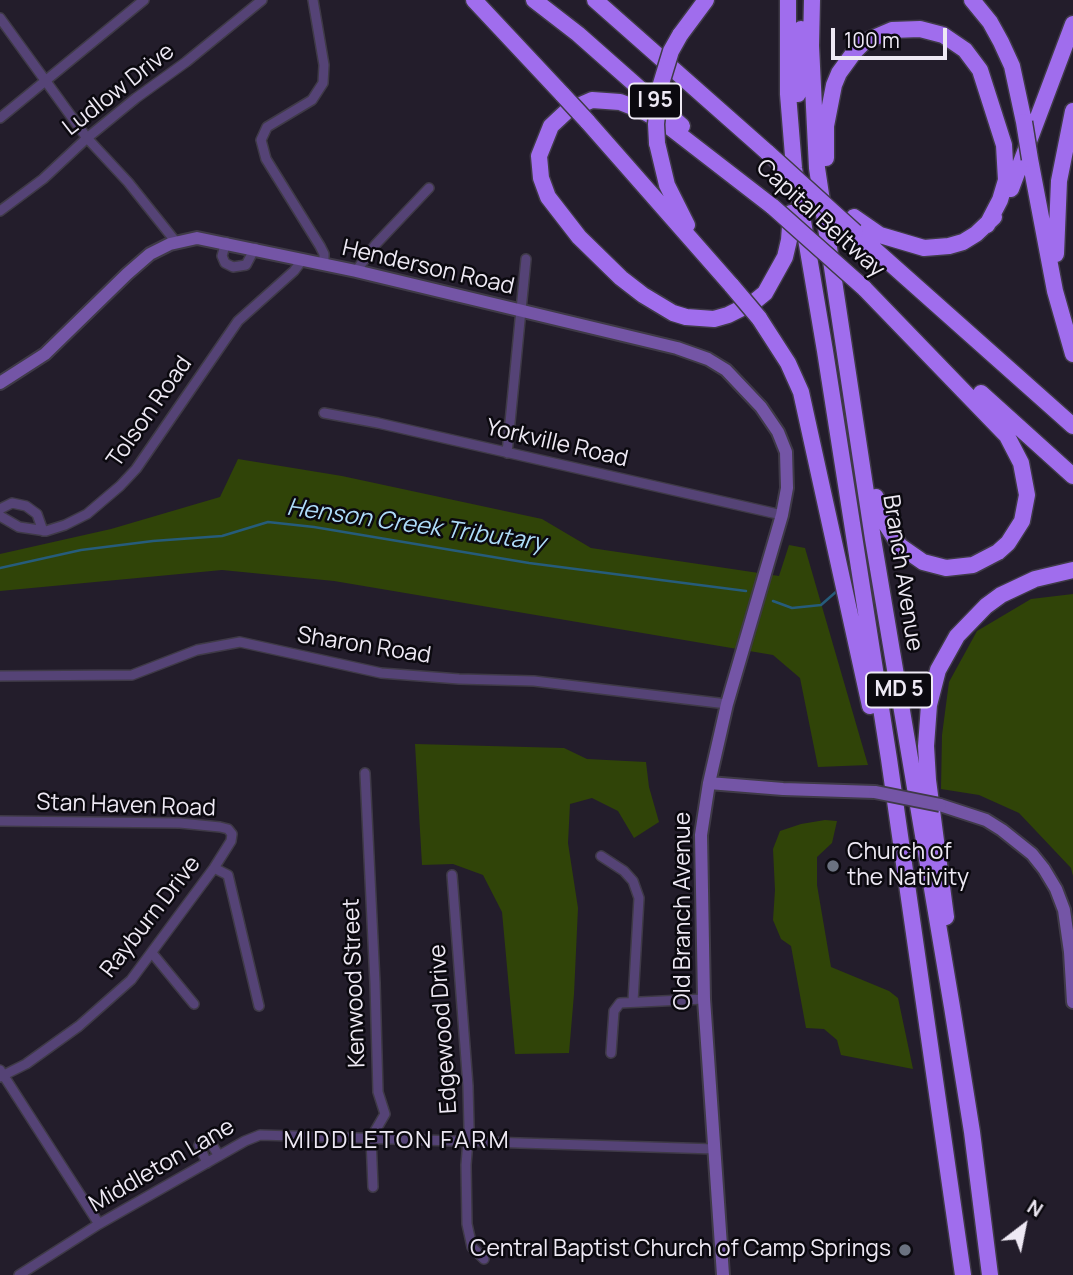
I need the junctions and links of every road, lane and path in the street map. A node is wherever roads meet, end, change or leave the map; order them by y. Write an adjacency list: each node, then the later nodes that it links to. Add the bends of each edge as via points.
1 (144, 0): 15 (street)
2 (262, 0): 18 (street, Ludlow Drive)
3 (313, 0): 29 (street, via 323,83 312,100 267,127 261,139 266,159 324,254)
4 (474, 0): 31 (highway, bridge)
5 (534, 0): 20 (highway, Capital Beltway / I 95, via 615,65)
6 (595, 0): 22 (highway, Capital Beltway / I 95, bridge)
7 (706, 0): 31 (highway, bridge, via 671,51 660,87 657,143 676,206)
8 (788, 0): 14 (highway, Branch Avenue / MD 5)
9 (801, 0): 36 (highway, via 798,95)
10 (812, 0): 33 (highway, Branch Avenue / MD 5, via 817,168)
11 (972, 0): 34 (highway, bridge, via 1012,66)
12 (0, 18): 15 (street)
13 (1073, 24): 23 (highway, via 1005,202)
14 (788, 47): 20 (highway, via 789,240 765,293 728,315 700,319 673,313 621,278 579,237 548,197 539,156 545,135 567,111 592,100 620,102 660,121); 36 (highway, Branch Avenue / MD 5, via 794,168)
15 (45, 81): 17 (street); 18 (street)
16 (1073, 111): 34 (highway, via 1059,181)
17 (0, 118)
18 (87, 138): 21 (street, Ludlow Drive); 24 (street)
19 (429, 188): 30 (street)
20 (773, 207): 32 (highway, Capital Beltway / I 95, bridge)
21 (0, 211)
22 (854, 224): 23 (highway, via 924,248 963,242); 41 (highway, Capital Beltway / I 95)
23 (987, 225): 33 (highway, via 1004,190 1006,158 980,70 965,50 933,31 906,28 877,35 843,66 828,114 825,140)
24 (176, 242): 25 (street, Henderson Road, via 197,238); 39 (street, Henderson Road, via 150,254 45,354)
25 (226, 242): 26 (street, Henderson Road); 26 (street, via 222,256 233,267 246,265)
26 (255, 248): 27 (street, Henderson Road)
27 (303, 259): 29 (street, Henderson Road); 47 (street, Tolson Road, via 237,321 120,486 88,514)
28 (526, 259): 35 (street)
29 (324, 265): 30 (street, Henderson Road)
30 (356, 271): 35 (street, Henderson Road)
31 (732, 286): 58 (highway, bridge, via 788,363 806,411)
32 (864, 288): 38 (highway, via 999,425 1014,448 1027,495 1022,521 998,552 973,565 946,568 923,562 900,546 880,515); 43 (highway, Capital Beltway / I 95)
33 (835, 289): 38 (highway, Branch Avenue / MD 5)
34 (1055, 291): 37 (highway)
35 (520, 312): 42 (street); 45 (street, Henderson Road, via 665,344 726,370 761,407 786,452 788,488)
36 (825, 351): 58 (highway, Branch Avenue / MD 5)
37 (1073, 354)
38 (847, 373): 66 (highway, Branch Avenue / MD 5)
39 (0, 383)
40 (324, 412): 42 (street, Yorkville Road)
41 (1073, 426)
42 (507, 453): 45 (street, Yorkville Road)
43 (1073, 475)
44 (0, 509): 47 (street, via 12,503 26,506 37,514)
45 (782, 515): 50 (street, Old Branch Avenue)
46 (0, 516): 47 (street, via 19,527)
47 (43, 531)
48 (1073, 570): 66 (highway, via 1035,579 986,606 957,636 933,687 927,725 928,769 945,892)
49 (0, 676): 50 (street, Sharon Road, via 132,675 197,650 240,642 381,673 534,681)
50 (727, 704): 52 (street, Old Branch Avenue)
51 (365, 773): 70 (street, Kenwood Street, via 378,1092 385,1115)
52 (709, 783): 60 (street, bridge, via 875,792 986,820 1032,854 1056,889); 61 (street, Old Branch Avenue, via 701,842)
53 (0, 821): 54 (street, Stan Haven Road, via 198,824 230,831)
54 (226, 850): 56 (street, Rayburn Drive)
55 (601, 856): 62 (street, via 624,871 639,898)
56 (214, 868): 59 (street, Rayburn Drive); 65 (street, via 228,875)
57 (452, 875): 71 (street, Edgewood Drive, via 466,1038)
58 (906, 883): 76 (highway, Branch Avenue / MD 5)
59 (152, 953): 64 (street); 68 (street, Rayburn Drive, via 102,1008 45,1051)
60 (1073, 986): 63 (street)
61 (704, 999): 62 (street); 72 (street, Old Branch Avenue)
62 (634, 1002): 67 (street, via 616,1006)
63 (1073, 1002)
64 (194, 1004)
65 (259, 1006)
66 (952, 1007): 69 (highway, Branch Avenue / MD 5)
67 (611, 1053)
68 (1, 1075): 77 (street)
69 (972, 1132): 83 (highway, Branch Avenue / MD 5); 84 (highway)
70 (372, 1138): 71 (street, Middleton Lane); 73 (street, Middleton Lane, via 268,1133); 75 (street, Kenwood Street)
71 (467, 1140): 72 (street, Middleton Lane); 78 (street, Edgewood Drive, via 467,1224 472,1247)
72 (715, 1149): 80 (street, Old Branch Avenue)
73 (219, 1156): 74 (street, Middleton Lane); 74 (street, via 209,1140 202,1140 199,1144)
74 (208, 1163): 77 (street, Middleton Lane)
75 (373, 1187)
76 (952, 1198): 81 (highway, via 949,1211); 82 (highway, Branch Avenue / MD 5)
77 (99, 1224): 79 (street, Middleton Lane)
78 (484, 1259)
79 (19, 1275)
80 (723, 1275)
81 (957, 1275)
82 (963, 1275)
83 (990, 1275)
84 (1001, 1275)

